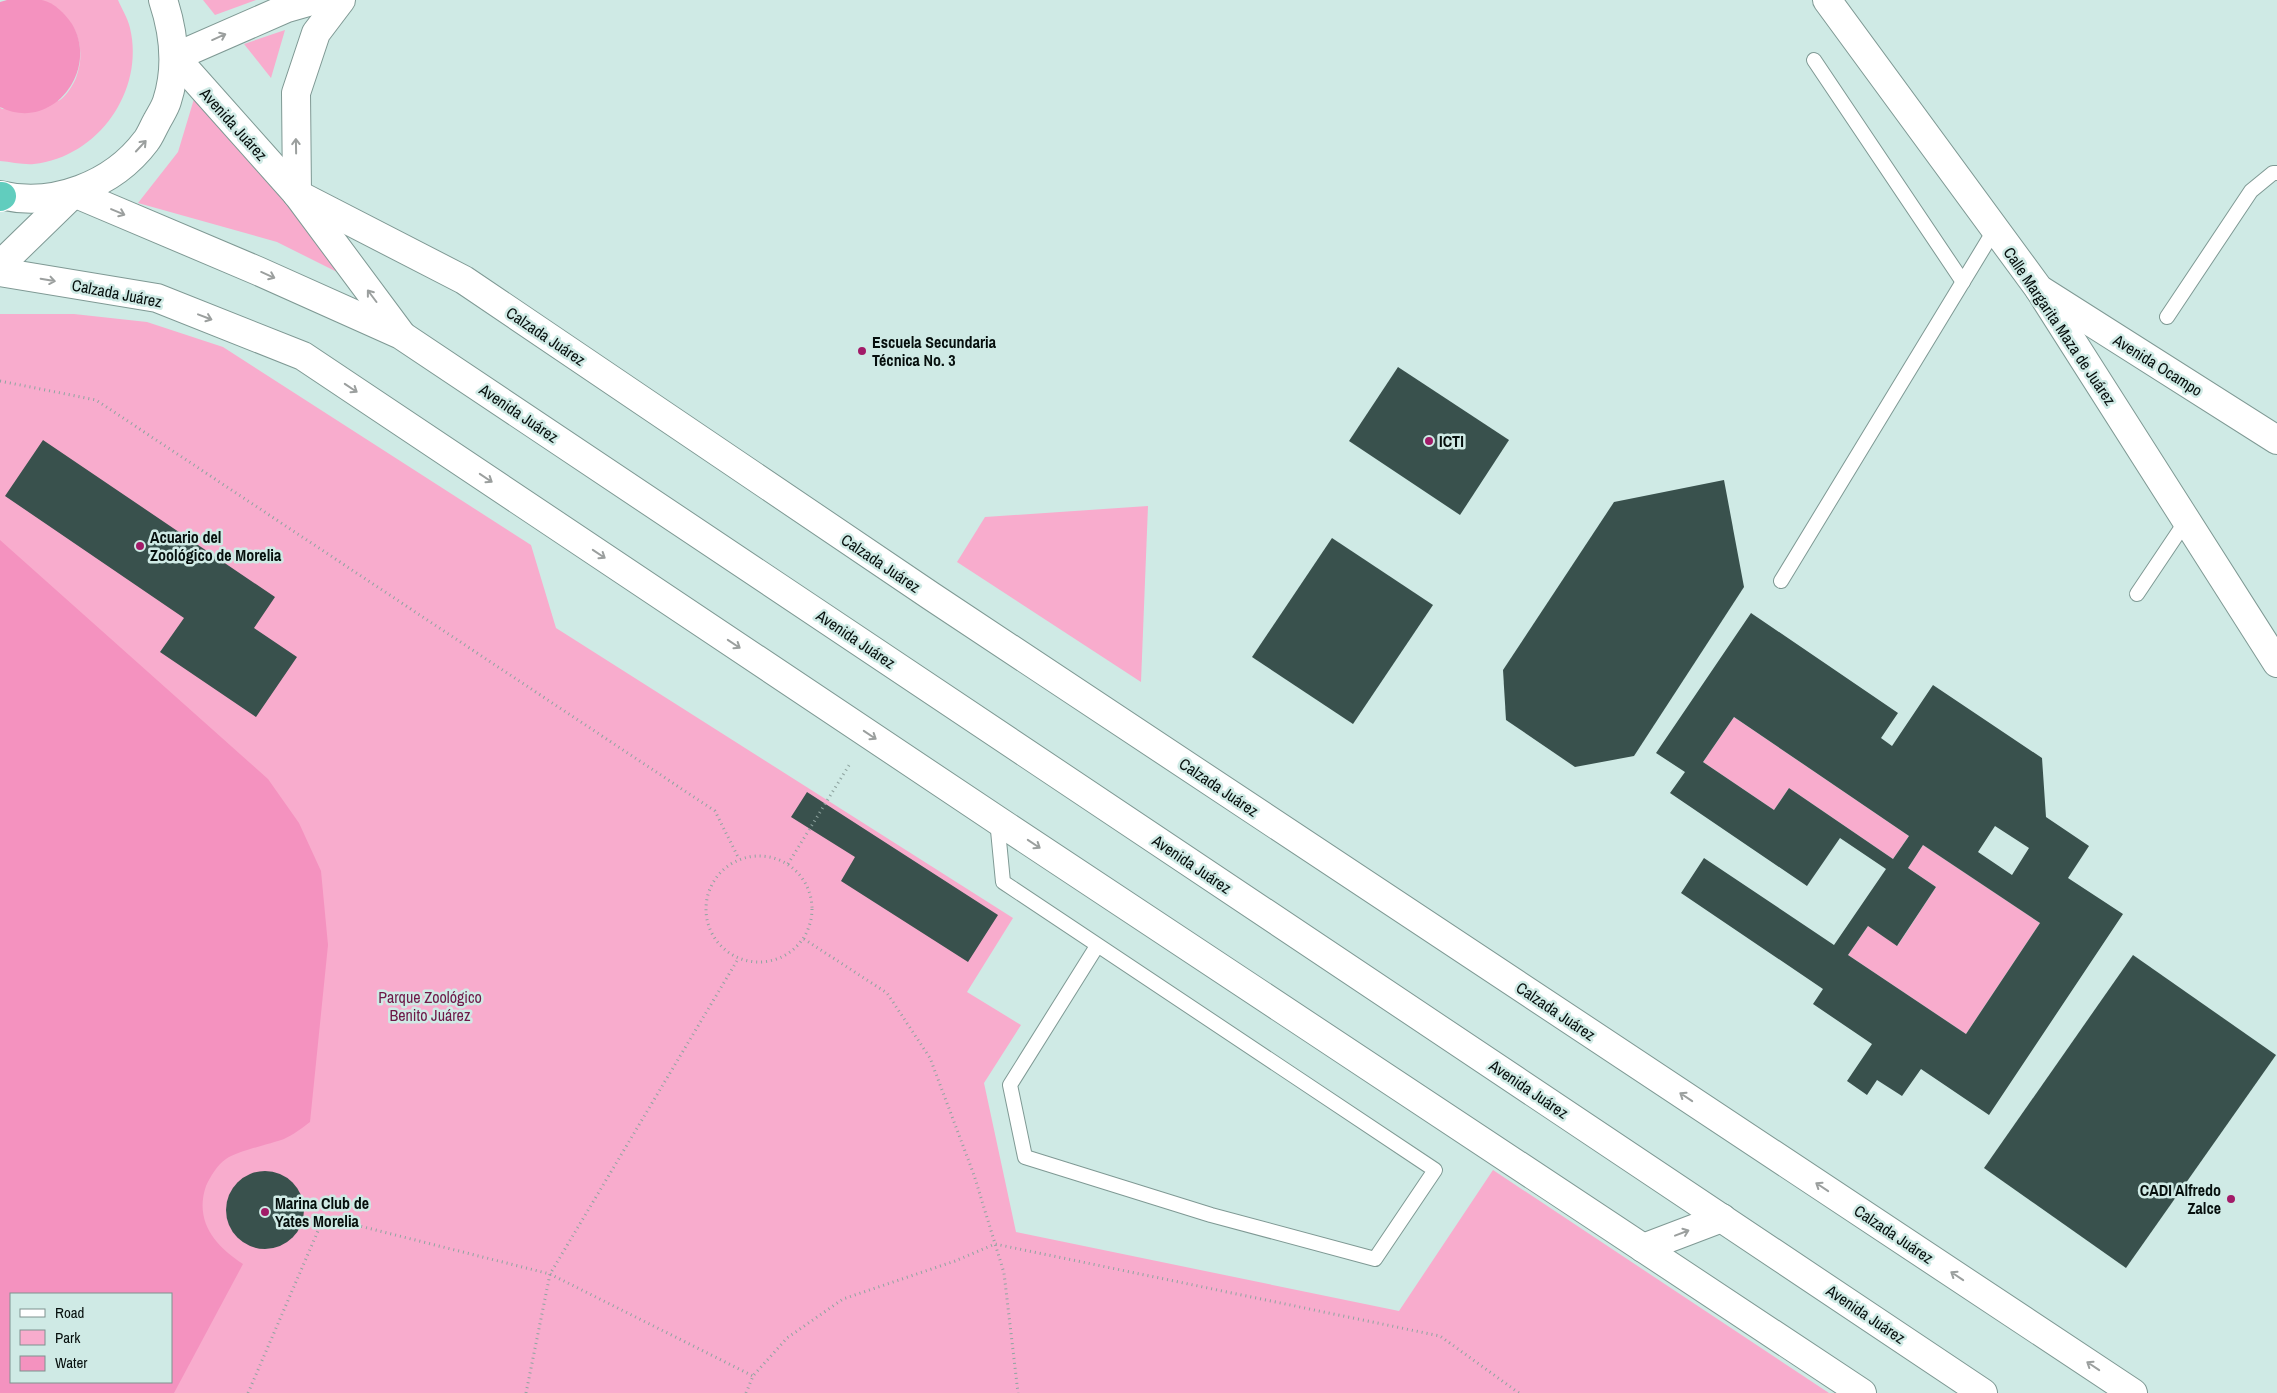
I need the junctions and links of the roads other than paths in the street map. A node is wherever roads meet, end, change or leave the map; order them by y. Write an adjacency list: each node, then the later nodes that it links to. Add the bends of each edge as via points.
1 (163, 0): 5 (street, via 172,25)
2 (315, 0): 5 (street, one-way to 2, via 287,8)
3 (341, 0): 9 (street, one-way to 3, via 296,93 316,33)
4 (1827, 0): 11 (street, Calle Margarita Maza de Juárez)
5 (175, 57): 8 (street, one-way to 5, via 114,173 146,141 167,102); 9 (street, Avenida Juárez)
6 (1814, 60): 14 (lane)
7 (2277, 173): 16 (lane, via 2251,191)
8 (74, 193): 10 (street, via 38,199); 12 (street); 17 (street, Avenida Juárez, one-way to 17)
9 (297, 194): 17 (street, Avenida Juárez, one-way to 9); 29 (street, Calzada Juárez, one-way to 9, via 947,607 464,280)
10 (1, 196)
11 (1995, 229): 14 (lane); 15 (street, Calle Margarita Maza de Juárez)
12 (0, 264)
13 (0, 272): 23 (street, Calzada Juárez, one-way to 23, via 157,298 303,356)
14 (1963, 282): 20 (lane)
15 (2039, 289): 18 (street, Avenida Ocampo); 19 (street, Calle Margarita Maza de Juárez)
16 (2167, 318)
17 (402, 335): 25 (street, Avenida Juárez)
18 (2277, 440)
19 (2186, 521): 21 (lane); 22 (street, Calle Margarita Maza de Juárez)
20 (1781, 581)
21 (2138, 594)
22 (2277, 663)
23 (997, 820): 24 (lane, via 1003,882); 26 (street, Calzada Juárez, one-way to 26)
24 (1097, 946): 24 (lane, via 1435,1170 1375,1259 1211,1215 1025,1157 1010,1085)
25 (1722, 1218): 26 (street, one-way to 25); 28 (street, Avenida Juárez)
26 (1643, 1248): 27 (street, Calzada Juárez)
27 (1862, 1393)
28 (1983, 1393)
29 (2133, 1393)

